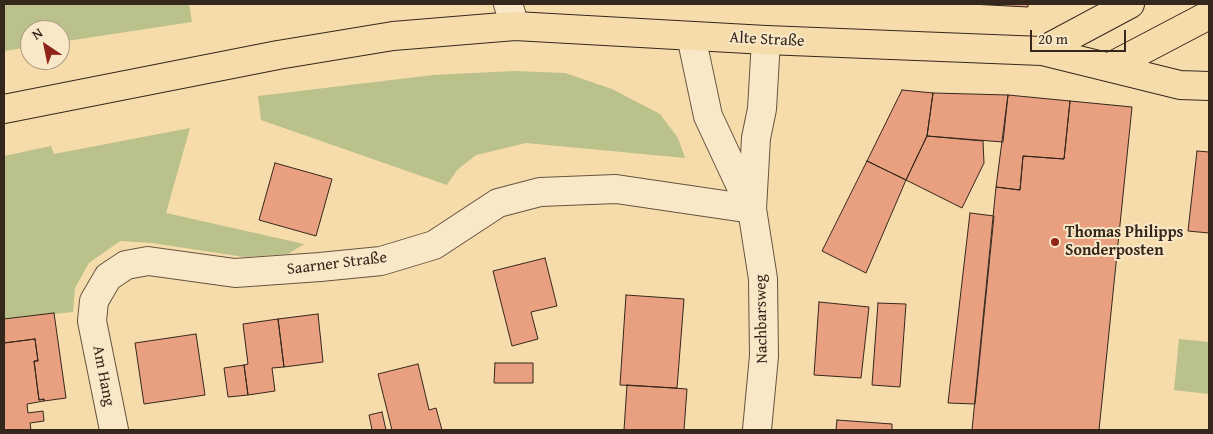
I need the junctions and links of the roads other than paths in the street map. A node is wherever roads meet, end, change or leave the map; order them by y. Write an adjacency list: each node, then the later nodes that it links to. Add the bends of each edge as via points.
1 (1125, 6): 6 (main road, Alte Straße)
2 (512, 15): 4 (main road, Alte Straße); 9 (main road)
3 (1209, 15): 7 (main road)
4 (691, 36): 5 (main road, Alte Straße); 10 (street, Nachbarsweg, via 708,116)
5 (766, 40): 6 (main road, Alte Straße); 10 (street, Nachbarsweg)
6 (1042, 51): 7 (main road, Alte Straße)
7 (1110, 67): 8 (main road, Alte Straße, via 1180,85)
8 (1209, 86)
9 (4, 108)
10 (752, 209): 11 (street, Saarner Straße, via 616,189 540,192 498,204 434,245 381,261 235,273 148,261 126,265 108,277 94,301); 13 (street, Nachbarsweg, via 763,279 764,356)
11 (92, 321): 12 (street, Am Hang)
12 (114, 430)
13 (757, 430)

